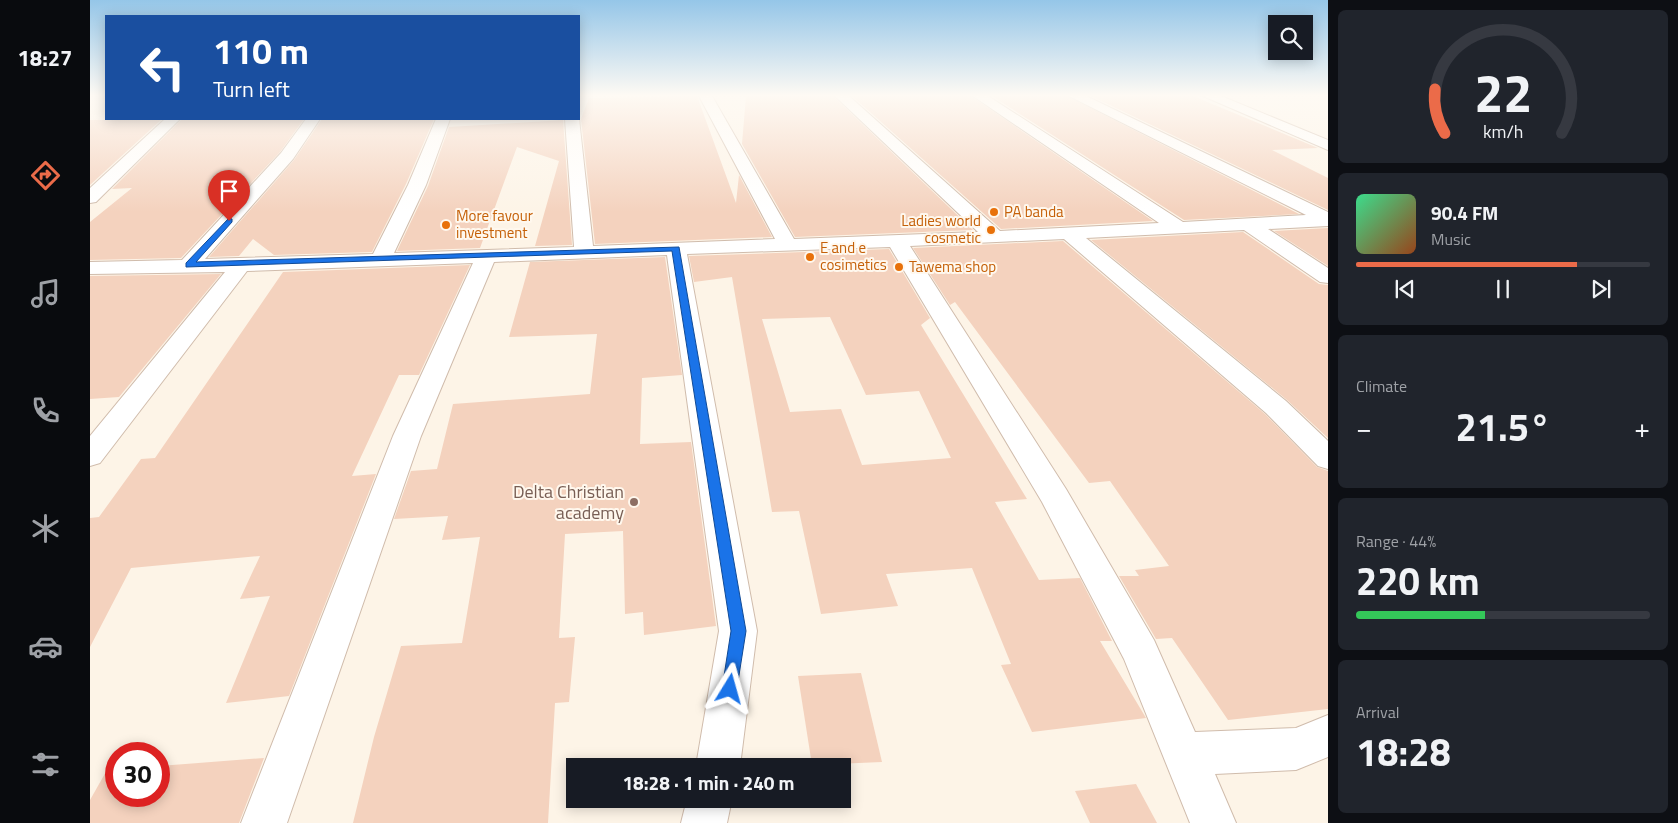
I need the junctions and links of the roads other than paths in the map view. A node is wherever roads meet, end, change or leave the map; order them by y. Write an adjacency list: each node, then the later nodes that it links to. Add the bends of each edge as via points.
1 (157, 134): 11 (street)
2 (302, 134): 23 (street, via 287,156)
3 (437, 134): 22 (street, via 417,185)
4 (573, 134): 20 (street)
5 (726, 134): 18 (street)
6 (883, 134): 16 (street)
7 (1037, 134): 14 (street)
8 (1153, 134): 12 (street)
9 (1304, 134): 10 (street)
10 (1328, 144)
11 (90, 198)
12 (1328, 220): 13 (street)
13 (1249, 225): 14 (street); 26 (street)
14 (1178, 227): 15 (street)
15 (1068, 233): 16 (street); 28 (street, via 1276,407)
16 (995, 237): 17 (street)
17 (896, 240): 18 (street); 30 (street, via 1055,497 1140,652)
18 (787, 244): 19 (street)
19 (676, 249): 20 (street); 31 (street, via 738,631)
20 (584, 252): 21 (street)
21 (486, 256): 22 (street); 33 (street, via 407,436)
22 (380, 260): 24 (street)
23 (189, 265): 24 (street); 25 (street)
24 (241, 265): 27 (street)
25 (90, 268)
26 (1328, 277)
27 (90, 456)
28 (1328, 459)
29 (1328, 736): 30 (street, via 1296,750)
30 (1182, 754): 35 (street)
31 (719, 758)
32 (708, 808): 34 (street)
33 (264, 823)
34 (704, 823)
35 (1213, 823)

